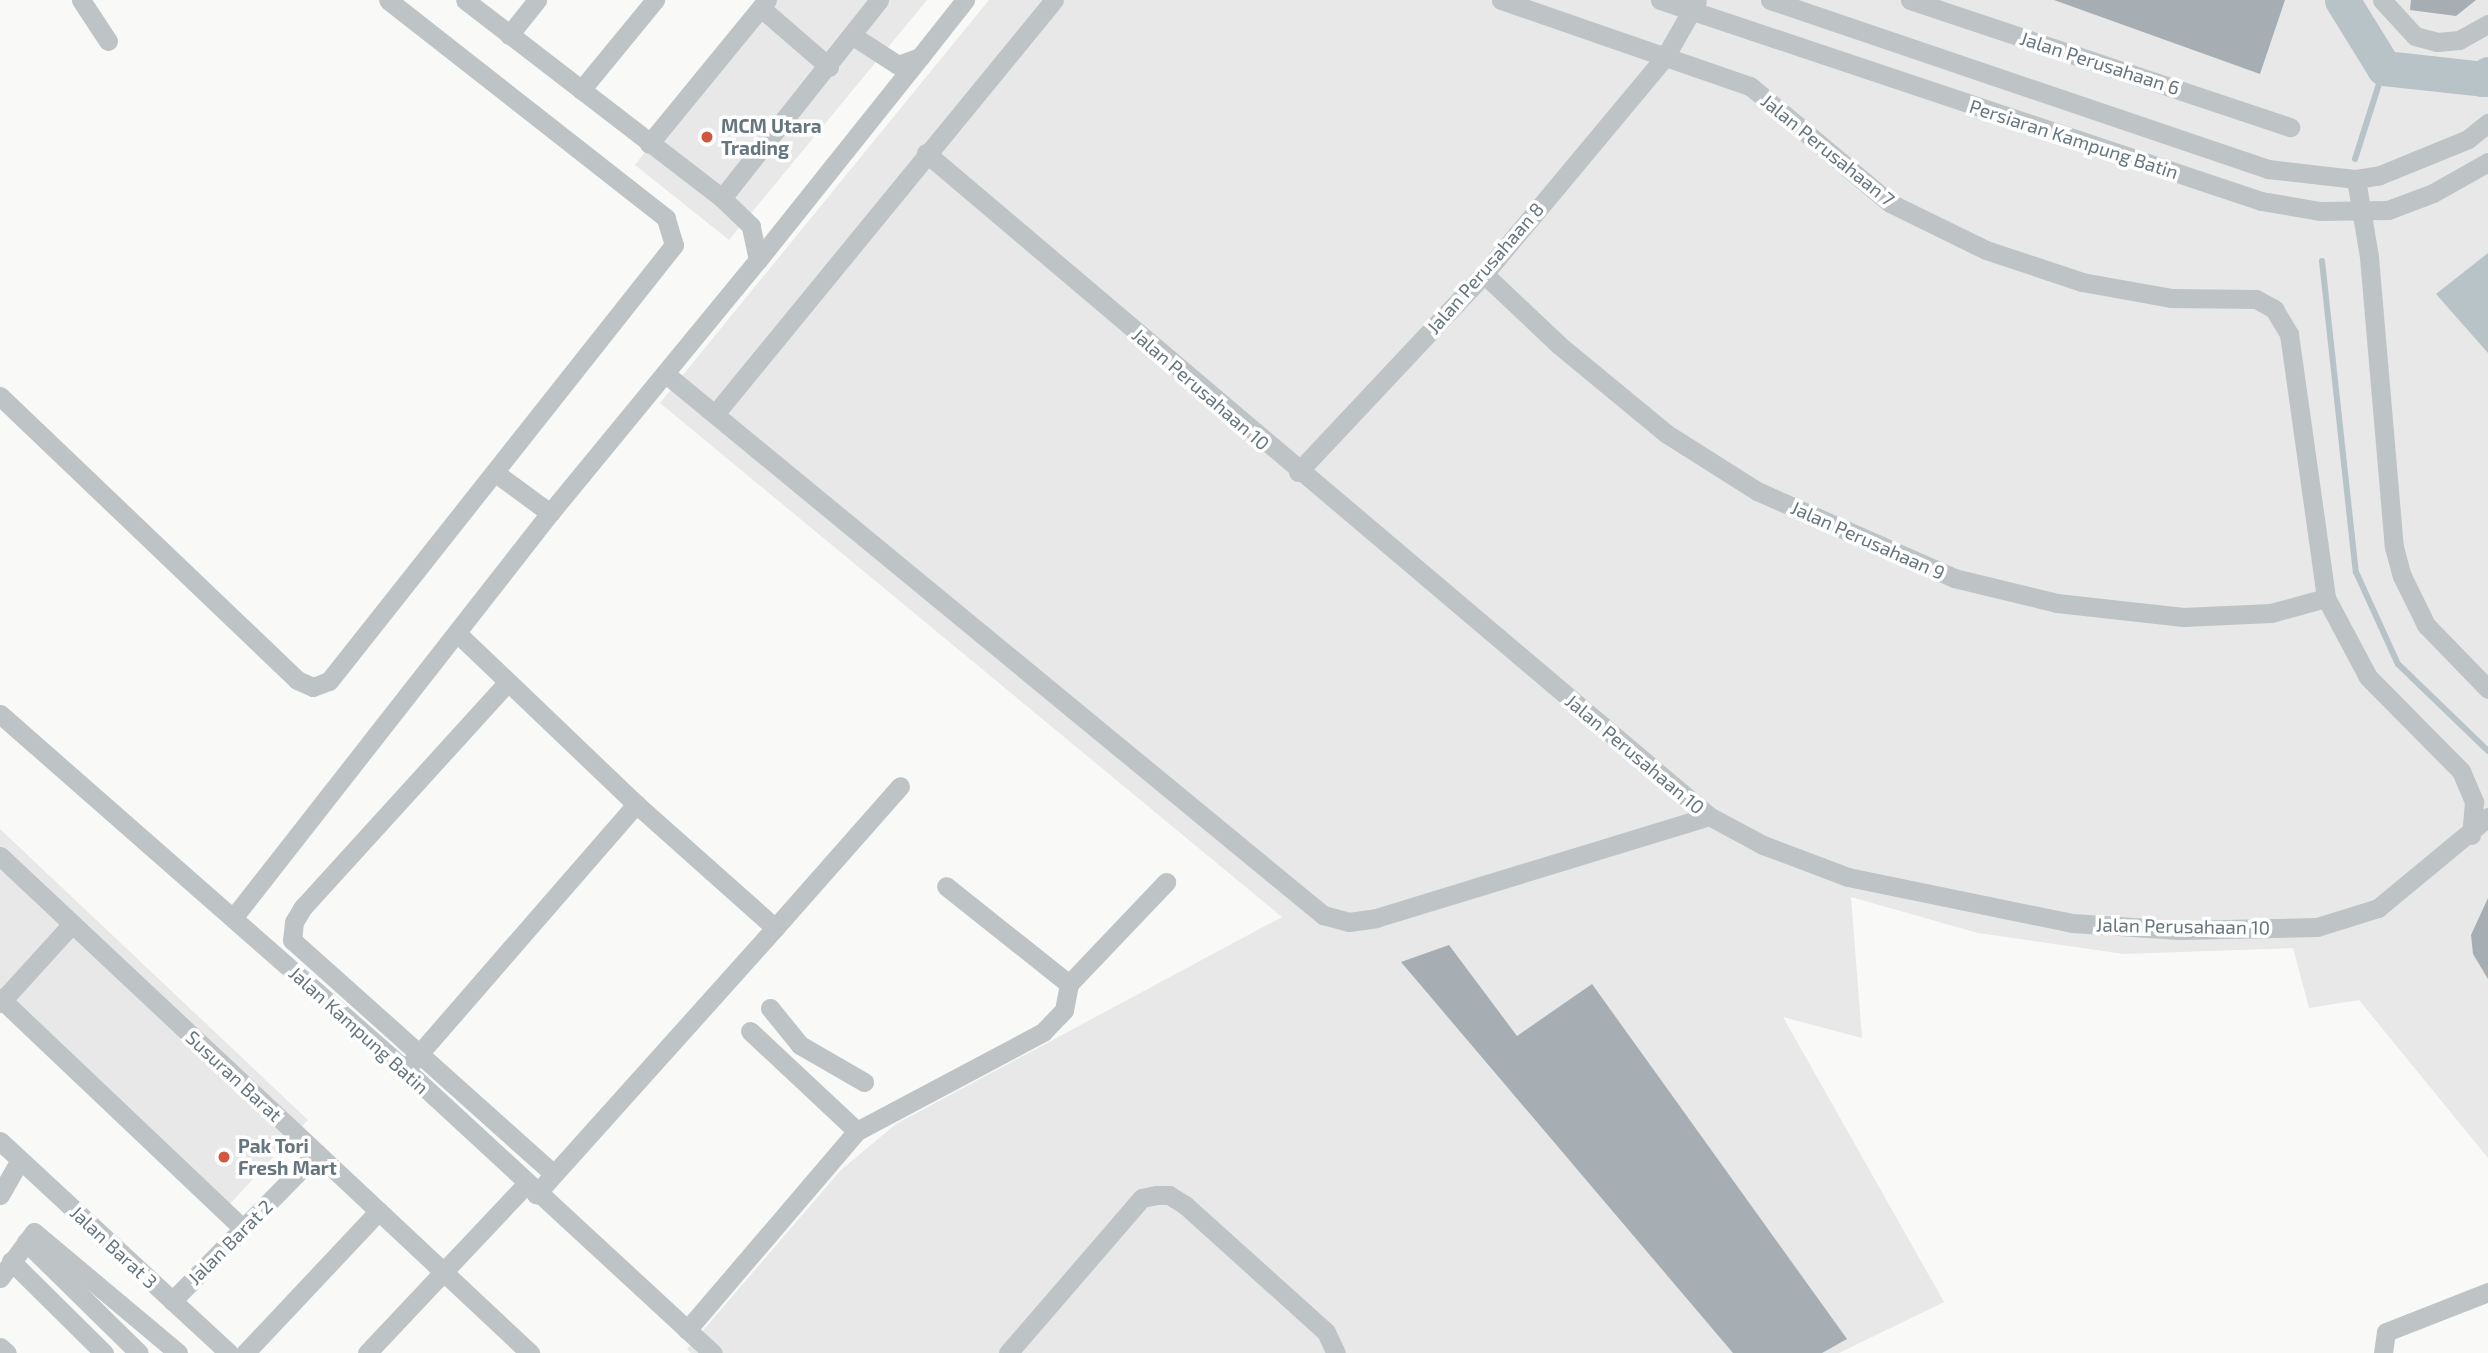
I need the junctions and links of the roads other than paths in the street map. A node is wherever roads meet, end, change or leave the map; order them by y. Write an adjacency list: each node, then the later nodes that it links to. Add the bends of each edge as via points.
1 (81, 0): 19 (street)
2 (387, 0): 38 (street, via 666,218 672,229 674,245)
3 (465, 0): 17 (street)
4 (537, 0): 17 (street)
5 (654, 0): 23 (street)
6 (880, 0): 18 (street)
7 (965, 0): 20 (street)
8 (1054, 0): 27 (street)
9 (1501, 0): 21 (street, Jalan Perusahaan 7)
10 (1660, 0): 15 (street, Persiaran Kampung Batin)
11 (1770, 0): 29 (street, Persiaran Kampung Batin, via 2268,169)
12 (1910, 0): 25 (street, Jalan Perusahaan 6)
13 (2382, 0): 16 (street, via 2415,36 2437,42 2459,40)
14 (764, 4): 22 (street); 26 (street)
15 (1695, 6): 21 (street, Jalan Perusahaan 8); 31 (street, Persiaran Kampung Batin, via 2261,201)
16 (2488, 24)
17 (509, 35): 23 (street)
18 (853, 36): 20 (street, via 898,65); 22 (street)
19 (108, 41)
20 (920, 57): 32 (street)
21 (1665, 57): 33 (street, Jalan Perusahaan 8); 40 (street, Jalan Perusahaan 7, via 1749,86 1890,203 1986,250 2082,282 2171,298 2256,299 2274,309 2289,334)
22 (829, 67): 30 (street)
23 (581, 90): 26 (street)
24 (2488, 123): 29 (street, Persiaran Kampung Batin, via 2468,139 2417,162)
25 (2290, 127)
26 (649, 144): 30 (street)
27 (926, 153): 36 (street); 37 (street, Jalan Perusahaan 10)
28 (2488, 162): 31 (street, Persiaran Kampung Batin, via 2433,193 2388,210)
29 (2356, 179): 31 (street)
30 (722, 198): 32 (street, via 751,226)
31 (2360, 213): 43 (street, via 2370,257 2394,547 2402,576 2426,625)
32 (758, 260): 34 (street)
33 (1484, 274): 37 (street, Jalan Perusahaan 8); 40 (street, Jalan Perusahaan 9, via 1559,345 1667,434 1757,491 1954,578 2057,603 2183,617 2271,613)
34 (667, 375): 36 (street); 39 (street)
35 (0, 396): 38 (street, via 297,680 313,687 329,681)
36 (715, 414): 47 (street, via 1322,915 1349,922 1376,918)
37 (1298, 472): 47 (street, Jalan Perusahaan 10)
38 (497, 474): 39 (street)
39 (550, 513): 41 (street)
40 (2326, 598): 49 (street, via 2368,677 2461,771 2474,802)
41 (457, 633): 42 (street); 53 (street)
42 (507, 683): 46 (street); 61 (street, via 294,922 292,940)
43 (2488, 689)
44 (0, 714): 53 (street, Jalan Kampung Batin)
45 (900, 786): 55 (street)
46 (636, 804): 55 (street); 61 (street)
47 (1709, 816): 49 (street, Jalan Perusahaan 10, via 1763,845 1848,877 2072,923 2179,930 2317,927 2349,920 2378,908)
48 (2488, 817): 49 (street, Jalan Perusahaan 10)
49 (2471, 835)
50 (0, 856): 54 (street, Susuran Barat)
51 (1166, 883): 56 (street)
52 (946, 886): 56 (street)
53 (233, 918): 63 (street, Jalan Kampung Batin)
54 (72, 924): 57 (street); 67 (street, Susuran Barat)
55 (775, 928): 69 (street)
56 (1069, 984): 65 (street, via 1064,1010 1043,1032)
57 (1, 1001): 73 (street)
58 (770, 1008): 60 (street)
59 (750, 1031): 62 (street)
60 (800, 1045): 62 (street); 64 (street)
61 (416, 1051): 63 (street); 69 (street)
62 (780, 1059): 65 (street)
63 (407, 1072): 70 (street, Jalan Kampung Batin)
64 (864, 1082)
65 (857, 1131): 80 (street)
66 (0, 1141): 68 (street, Jalan Barat 3)
67 (317, 1153): 72 (street, Susuran Barat); 73 (street, Jalan Barat 2)
68 (20, 1160): 71 (street); 79 (street, Jalan Barat 3)
69 (553, 1173): 70 (street)
70 (531, 1189): 76 (street); 80 (street, Jalan Kampung Batin)
71 (0, 1195)
72 (379, 1211): 76 (street, Susuran Barat); 86 (street)
73 (243, 1229): 79 (street, Jalan Barat 2)
74 (26, 1242): 75 (street); 83 (street); 84 (street, via 34,1232)
75 (12, 1261): 77 (street); 82 (street)
76 (445, 1273): 81 (street); 87 (street, Susuran Barat)
77 (0, 1278)
78 (2488, 1292): 91 (street, via 2386,1332)
79 (172, 1301): 85 (street, Jalan Barat 3)
80 (687, 1331): 88 (street, Jalan Kampung Batin)
81 (377, 1349)
82 (104, 1353)
83 (139, 1353)
84 (178, 1353)
85 (229, 1353)
86 (245, 1353)
87 (530, 1353)
88 (713, 1353)
89 (1009, 1353): 90 (street, via 1142,1198 1156,1195 1169,1195 1185,1205 1326,1332)
90 (1336, 1353)
91 (2383, 1353)

